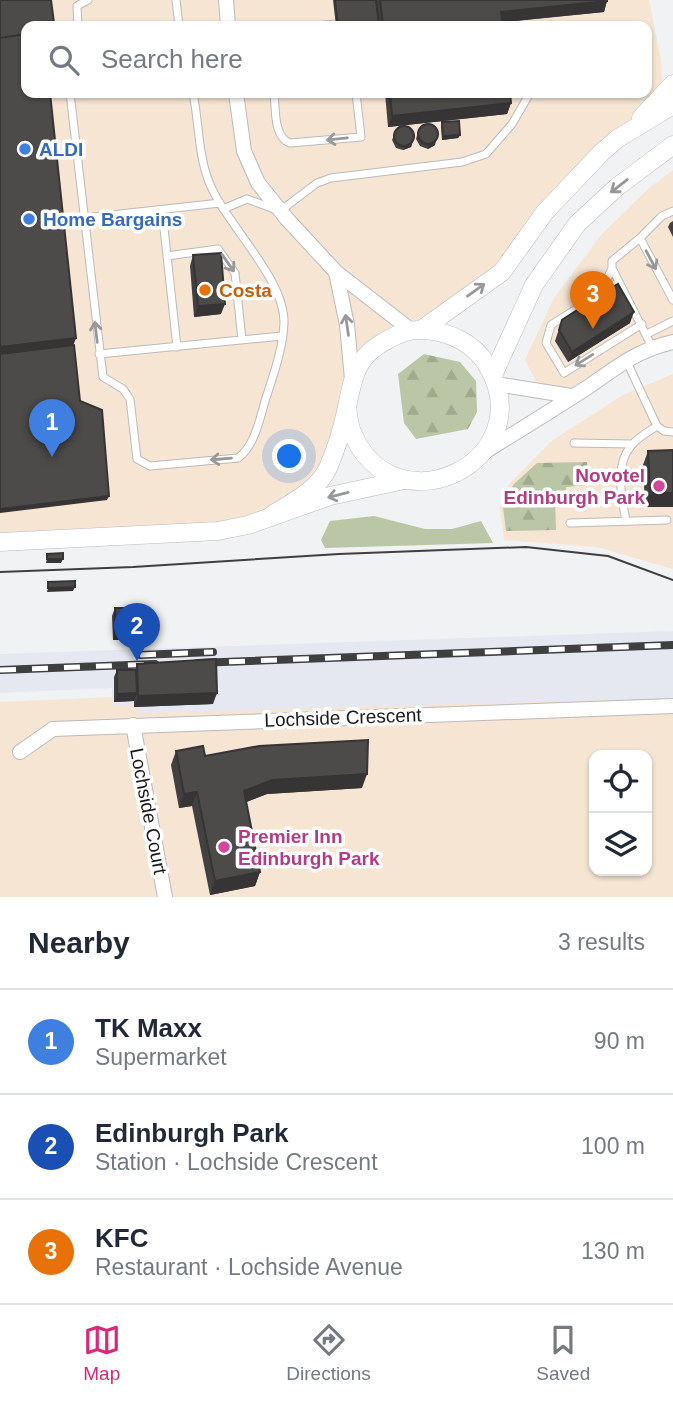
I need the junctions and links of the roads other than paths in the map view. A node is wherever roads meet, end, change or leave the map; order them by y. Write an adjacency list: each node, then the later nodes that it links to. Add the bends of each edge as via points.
1 (88, 0): 4 (lane, via 77,6)
2 (176, 0): 5 (lane)
3 (226, 0): 6 (street)
4 (78, 21)
5 (178, 21)
6 (228, 21)
7 (673, 84): 15 (street)
8 (71, 98): 21 (lane)
9 (194, 98): 17 (lane, via 203,163)
10 (237, 98): 19 (street, via 244,151 258,183)
11 (275, 98): 12 (lane, one-way to 11, via 361,136 290,144 279,134)
12 (357, 98)
13 (527, 98): 19 (lane, via 486,154 461,162 331,178)
14 (673, 105): 15 (street)
15 (617, 139): 31 (street, one-way to 15, via 502,272 560,195)
16 (673, 145): 40 (street, one-way to 40, via 577,224 534,285)
17 (221, 206): 18 (lane); 19 (lane, via 247,199); 32 (lane, via 281,302)
18 (162, 210): 21 (lane); 23 (lane)
19 (280, 211): 25 (street)
20 (673, 211): 22 (lane)
21 (84, 218): 37 (lane, one-way to 21)
22 (640, 238): 24 (lane, via 612,261); 28 (lane, one-way to 28)
23 (167, 256): 33 (lane, one-way to 33, via 218,249 235,273); 36 (lane)
24 (612, 268): 26 (lane); 27 (lane)
25 (336, 272): 31 (street); 39 (street, one-way to 25)
26 (619, 282): 27 (lane); 30 (lane)
27 (601, 294): 30 (lane, one-way to 27, via 564,373 547,343 551,325)
28 (673, 300)
29 (673, 321): 34 (lane)
30 (642, 324): 34 (lane)
31 (416, 330): 39 (street, via 380,343); 40 (street, via 439,332 463,342 484,359)
32 (282, 336): 33 (lane); 37 (lane, one-way to 37, via 262,414 247,452 238,458 150,466 137,459 130,399 123,388 103,377)
33 (242, 340): 36 (lane)
34 (650, 340): 35 (street); 38 (street)
35 (673, 342)
36 (177, 347): 37 (lane)
37 (99, 354)
38 (626, 360): 41 (street); 43 (lane)
39 (352, 379): 42 (street)
40 (494, 379): 41 (street); 47 (street, via 498,420)
41 (571, 396): 47 (street)
42 (347, 406): 48 (street, via 351,431 363,452); 49 (street, via 322,477)
43 (657, 426): 44 (lane); 46 (lane)
44 (673, 432)
45 (574, 443): 46 (lane)
46 (632, 444): 51 (lane, via 622,461)
47 (483, 453): 48 (street, via 450,477 429,482)
48 (404, 480): 49 (street, one-way to 49, via 330,496)
49 (272, 515): 53 (street, via 218,531)
50 (667, 520): 51 (lane)
51 (626, 521): 52 (lane)
52 (570, 523)
53 (0, 542)
54 (673, 706): 55 (street, Lochside Crescent)
55 (133, 726): 56 (street, Lochside Crescent, via 53,729); 57 (street, Lochside Court)
56 (20, 752)
57 (165, 897)

